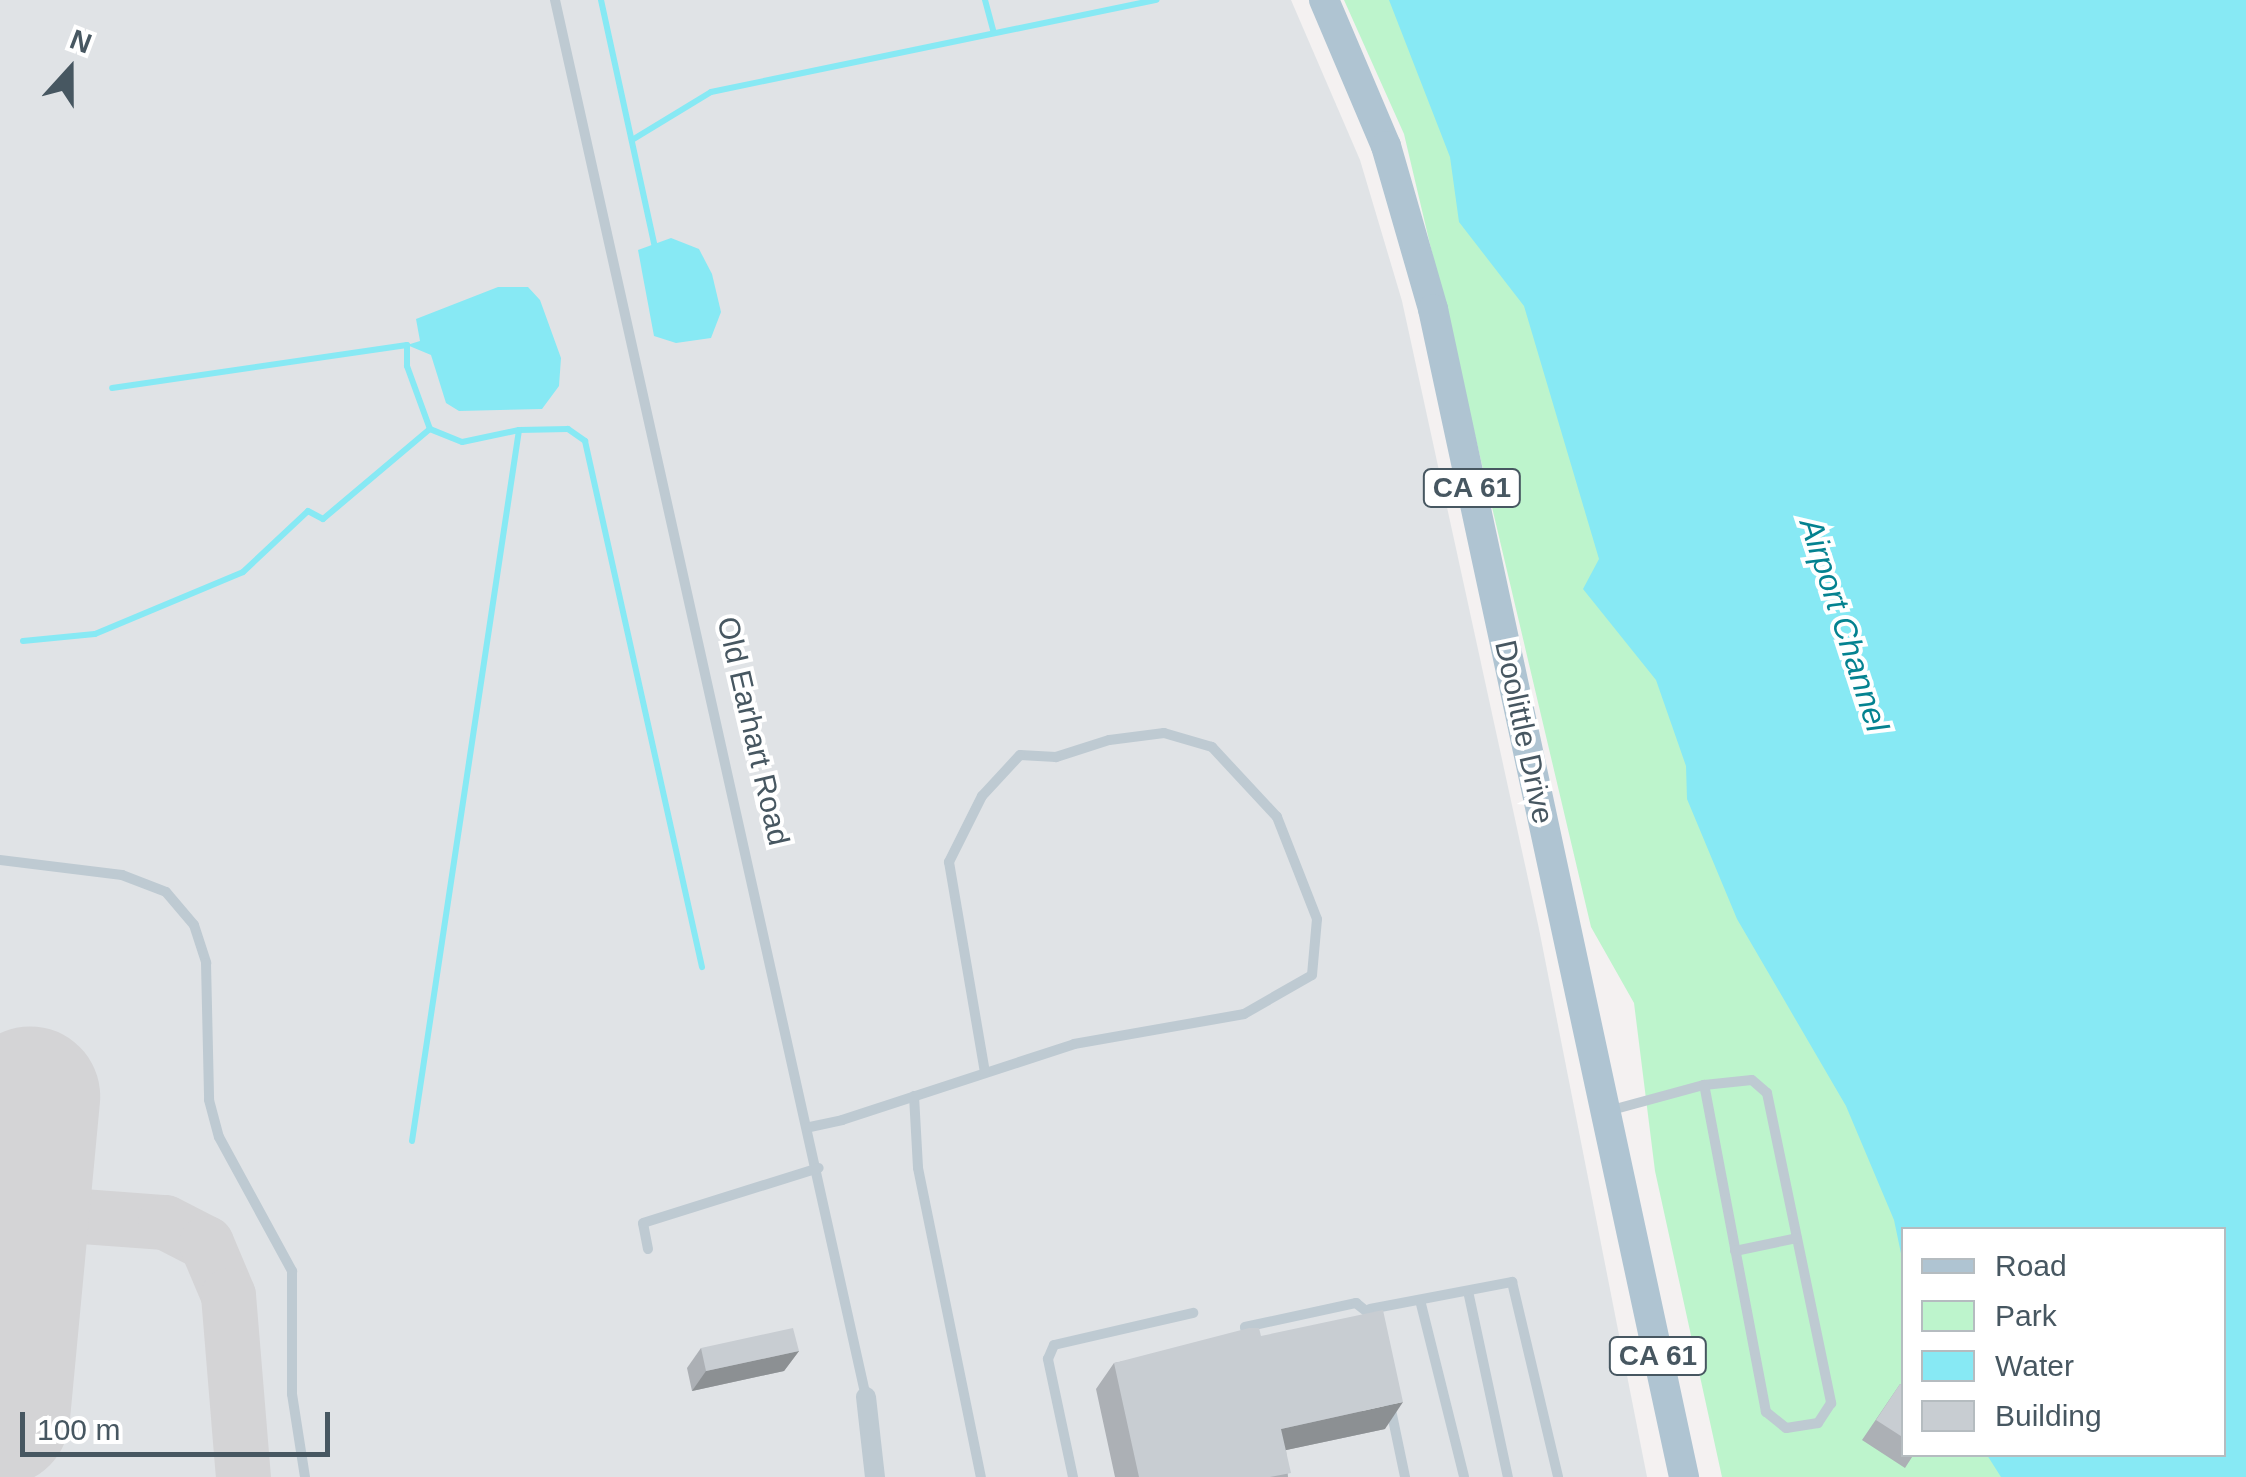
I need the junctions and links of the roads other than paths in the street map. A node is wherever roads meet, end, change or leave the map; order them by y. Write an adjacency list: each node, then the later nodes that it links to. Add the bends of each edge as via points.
1 (555, 0): 8 (lane, Old Earhart Road)
2 (1324, 0): 7 (main road, Doolittle Drive / CA 61, via 1386,146 1434,309)
3 (0, 860): 21 (lane, via 122,875 166,892 194,925 206,962 210,1100 219,1137 292,1271 292,1394)
4 (985, 1072): 4 (lane, via 1074,1044 1244,1014 1312,975 1316,919 1277,817 1212,748 1164,733 1109,740 1056,758 1020,755 982,796 949,862); 6 (lane)
5 (1704, 1085): 7 (lane); 10 (lane, via 1752,1080 1766,1093); 12 (lane)
6 (914, 1096): 8 (lane); 23 (lane, via 918,1168)
7 (1606, 1111): 29 (main road, Doolittle Drive / CA 61)
8 (810, 1127): 9 (lane, Old Earhart Road)
9 (819, 1168): 11 (lane, via 643,1223); 20 (lane, Old Earhart Road)
10 (1797, 1238): 12 (lane); 12 (lane, via 1831,1403 1818,1423 1786,1428 1766,1412)
11 (648, 1250)
12 (1736, 1251)
13 (1468, 1291): 14 (lane); 27 (lane); 28 (lane, via 1512,1282)
14 (1420, 1300): 15 (lane); 26 (lane)
15 (1370, 1309): 17 (lane); 18 (lane, via 1356,1303 1245,1327)
16 (1194, 1312): 24 (lane, via 1054,1345 1048,1359)
17 (1374, 1328)
18 (1250, 1351)
19 (1385, 1384): 25 (lane)
20 (866, 1397): 22 (street, Old Earhart Road)
21 (305, 1477)
22 (876, 1477)
23 (980, 1477)
24 (1072, 1477)
25 (1405, 1477)
26 (1464, 1477)
27 (1508, 1477)
28 (1558, 1477)
29 (1684, 1477)

